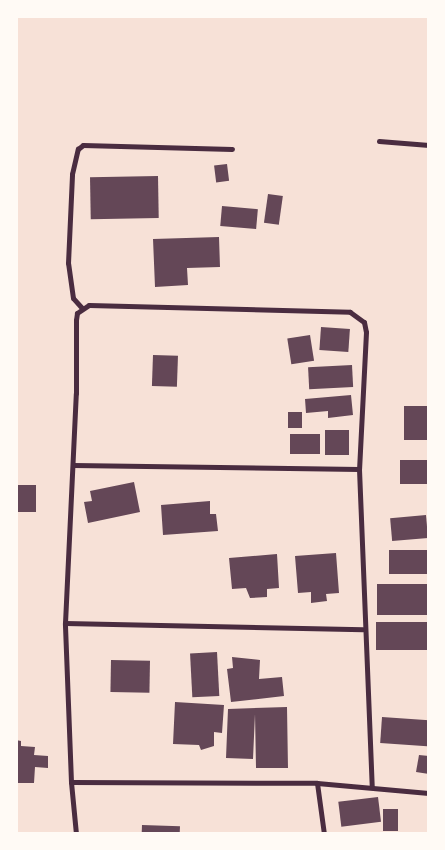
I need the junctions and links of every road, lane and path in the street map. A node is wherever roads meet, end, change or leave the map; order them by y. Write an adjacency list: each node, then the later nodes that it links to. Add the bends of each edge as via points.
1 (380, 141): 2 (street)
2 (429, 146)
3 (232, 149): 4 (street, via 83,144 78,149 72,174 68,263 73,298)
4 (82, 308): 5 (street, via 76,320); 6 (street, via 89,305 350,312 357,315 366,332)
5 (73, 465): 6 (street); 7 (street)
6 (359, 469): 8 (street)
7 (65, 623): 8 (street); 9 (street)
8 (363, 629): 11 (street)
9 (71, 782): 10 (street); 13 (street)
10 (317, 783): 11 (street); 14 (street)
11 (372, 787): 12 (street)
12 (429, 793)
13 (76, 834)
14 (324, 834)

